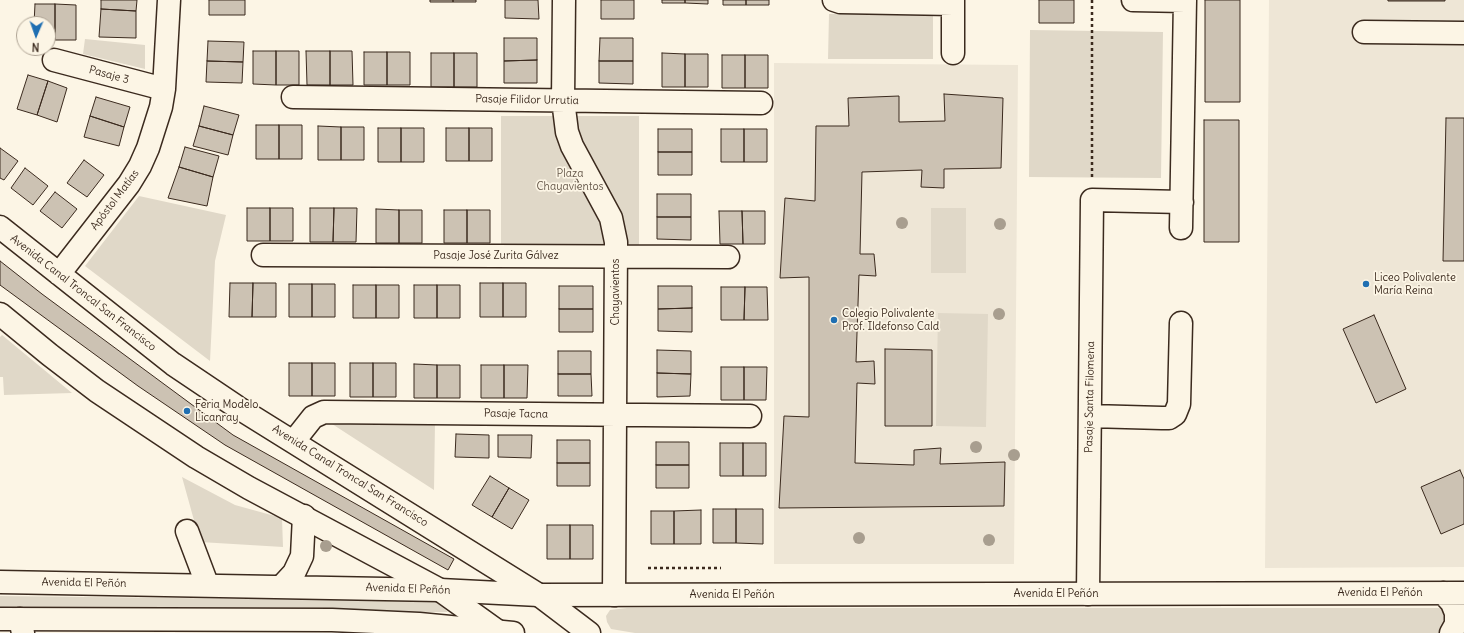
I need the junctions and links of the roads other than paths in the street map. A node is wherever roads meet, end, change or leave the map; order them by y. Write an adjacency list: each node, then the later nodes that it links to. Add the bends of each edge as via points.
1 (169, 0): 11 (street, Apóstol Matías)
2 (564, 0): 13 (street, Chayavientos)
3 (834, 0): 6 (street)
4 (1133, 0): 5 (street)
5 (1185, 1): 15 (street)
6 (953, 2): 9 (street)
7 (1364, 32): 8 (street)
8 (1464, 33)
9 (953, 53)
10 (54, 60): 11 (street, Pasaje 3)
11 (164, 89): 21 (street, Apóstol Matías, via 161,107 140,166)
12 (294, 97): 13 (street, Pasaje Filidor Urrutia)
13 (563, 100): 14 (street, Pasaje Filidor Urrutia); 19 (street, Chayavientos, via 564,116 572,146 611,218)
14 (761, 103)
15 (1182, 202): 17 (street); 26 (street, Pasaje Santa Filomena, via 1092,200)
16 (0, 227): 21 (street, Avenida Canal Troncal San Francisco)
17 (1181, 228)
18 (264, 255): 19 (street, Pasaje José Zurita Gálvez)
19 (617, 257): 20 (street, Pasaje José Zurita Gálvez); 24 (street, Chayavientos)
20 (728, 257)
21 (59, 274): 27 (street, Avenida Canal Troncal San Francisco, via 173,364)
22 (1, 318): 28 (street, via 146,425 249,488)
23 (1180, 323): 26 (street, via 1179,404 1175,414 1169,418)
24 (615, 415): 25 (street, Pasaje Tacna); 27 (street, Pasaje Tacna, via 324,412 313,417); 37 (street, Chayavientos)
25 (750, 416)
26 (1090, 416): 35 (street, Pasaje Santa Filomena)
27 (294, 441): 36 (street, Avenida Canal Troncal San Francisco)
28 (304, 516): 32 (street, via 302,556 294,573); 33 (street)
29 (187, 531): 31 (street)
30 (0, 582): 31 (street, Avenida El Peñón)
31 (207, 584): 32 (street, Avenida El Peñón)
32 (282, 586): 33 (street, Avenida El Peñón)
33 (440, 590): 36 (street, Avenida El Peñón); 41 (street)
34 (1454, 593): 35 (street, Avenida El Peñón); 43 (street, via 1452,603 1456,613 1456,624)
35 (1088, 594): 37 (street, Avenida El Peñón)
36 (539, 595): 37 (street, Avenida El Peñón); 42 (street, Avenida Canal Troncal San Francisco)
37 (614, 595)
38 (14, 624): 39 (street)
39 (176, 626): 40 (street)
40 (333, 627): 41 (street, via 419,624)
41 (504, 633)
42 (589, 633)
43 (1451, 633)

